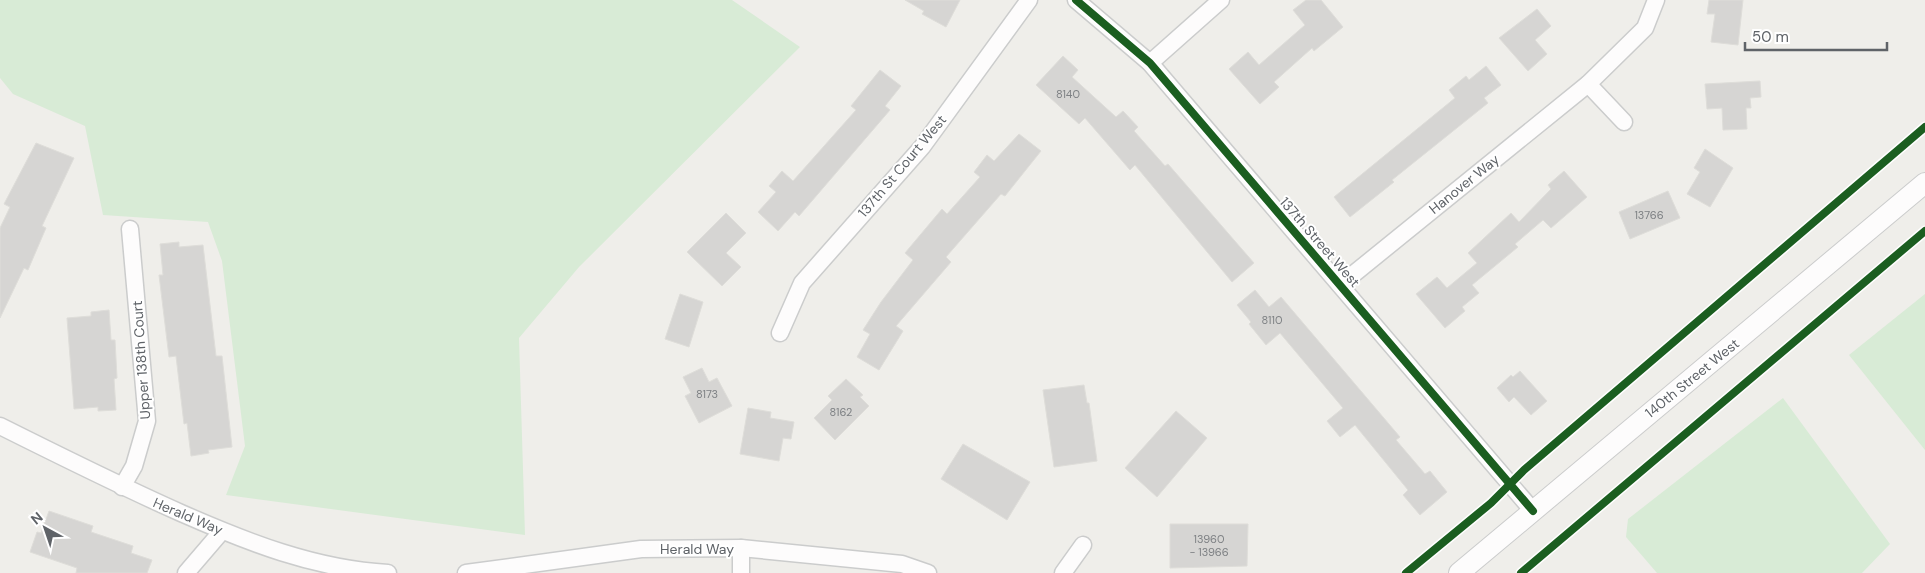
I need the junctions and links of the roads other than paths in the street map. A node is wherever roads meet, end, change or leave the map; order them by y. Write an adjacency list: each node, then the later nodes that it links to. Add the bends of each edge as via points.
1 (1028, 0): 11 (street, 137th St Court West, via 922,147 802,283)
2 (1076, 0): 5 (street, 137th Street West)
3 (1222, 0): 5 (street)
4 (1656, 0): 6 (street, Hanover Way, via 1645,28)
5 (1150, 63): 10 (street, 137th Street West)
6 (1588, 84): 7 (street); 10 (street, Hanover Way)
7 (1624, 122)
8 (1925, 183): 14 (street, 140th Street West)
9 (130, 229): 13 (street, Upper 138th Court, via 147,421 134,466)
10 (1340, 285): 14 (street, 137th Street West)
11 (780, 333)
12 (0, 426): 13 (street, Herald Way)
13 (122, 487): 15 (street, Herald Way)
14 (1533, 510): 24 (street, 140th Street West)
15 (222, 531): 18 (street); 19 (street, Herald Way, via 300,559)
16 (1083, 545): 23 (street)
17 (741, 548): 20 (street, Herald Way, via 641,549); 21 (street); 22 (street, Herald Way, via 902,564)
18 (186, 573)
19 (388, 573)
20 (466, 573)
21 (741, 573)
22 (928, 573)
23 (1063, 573)
24 (1459, 573)

